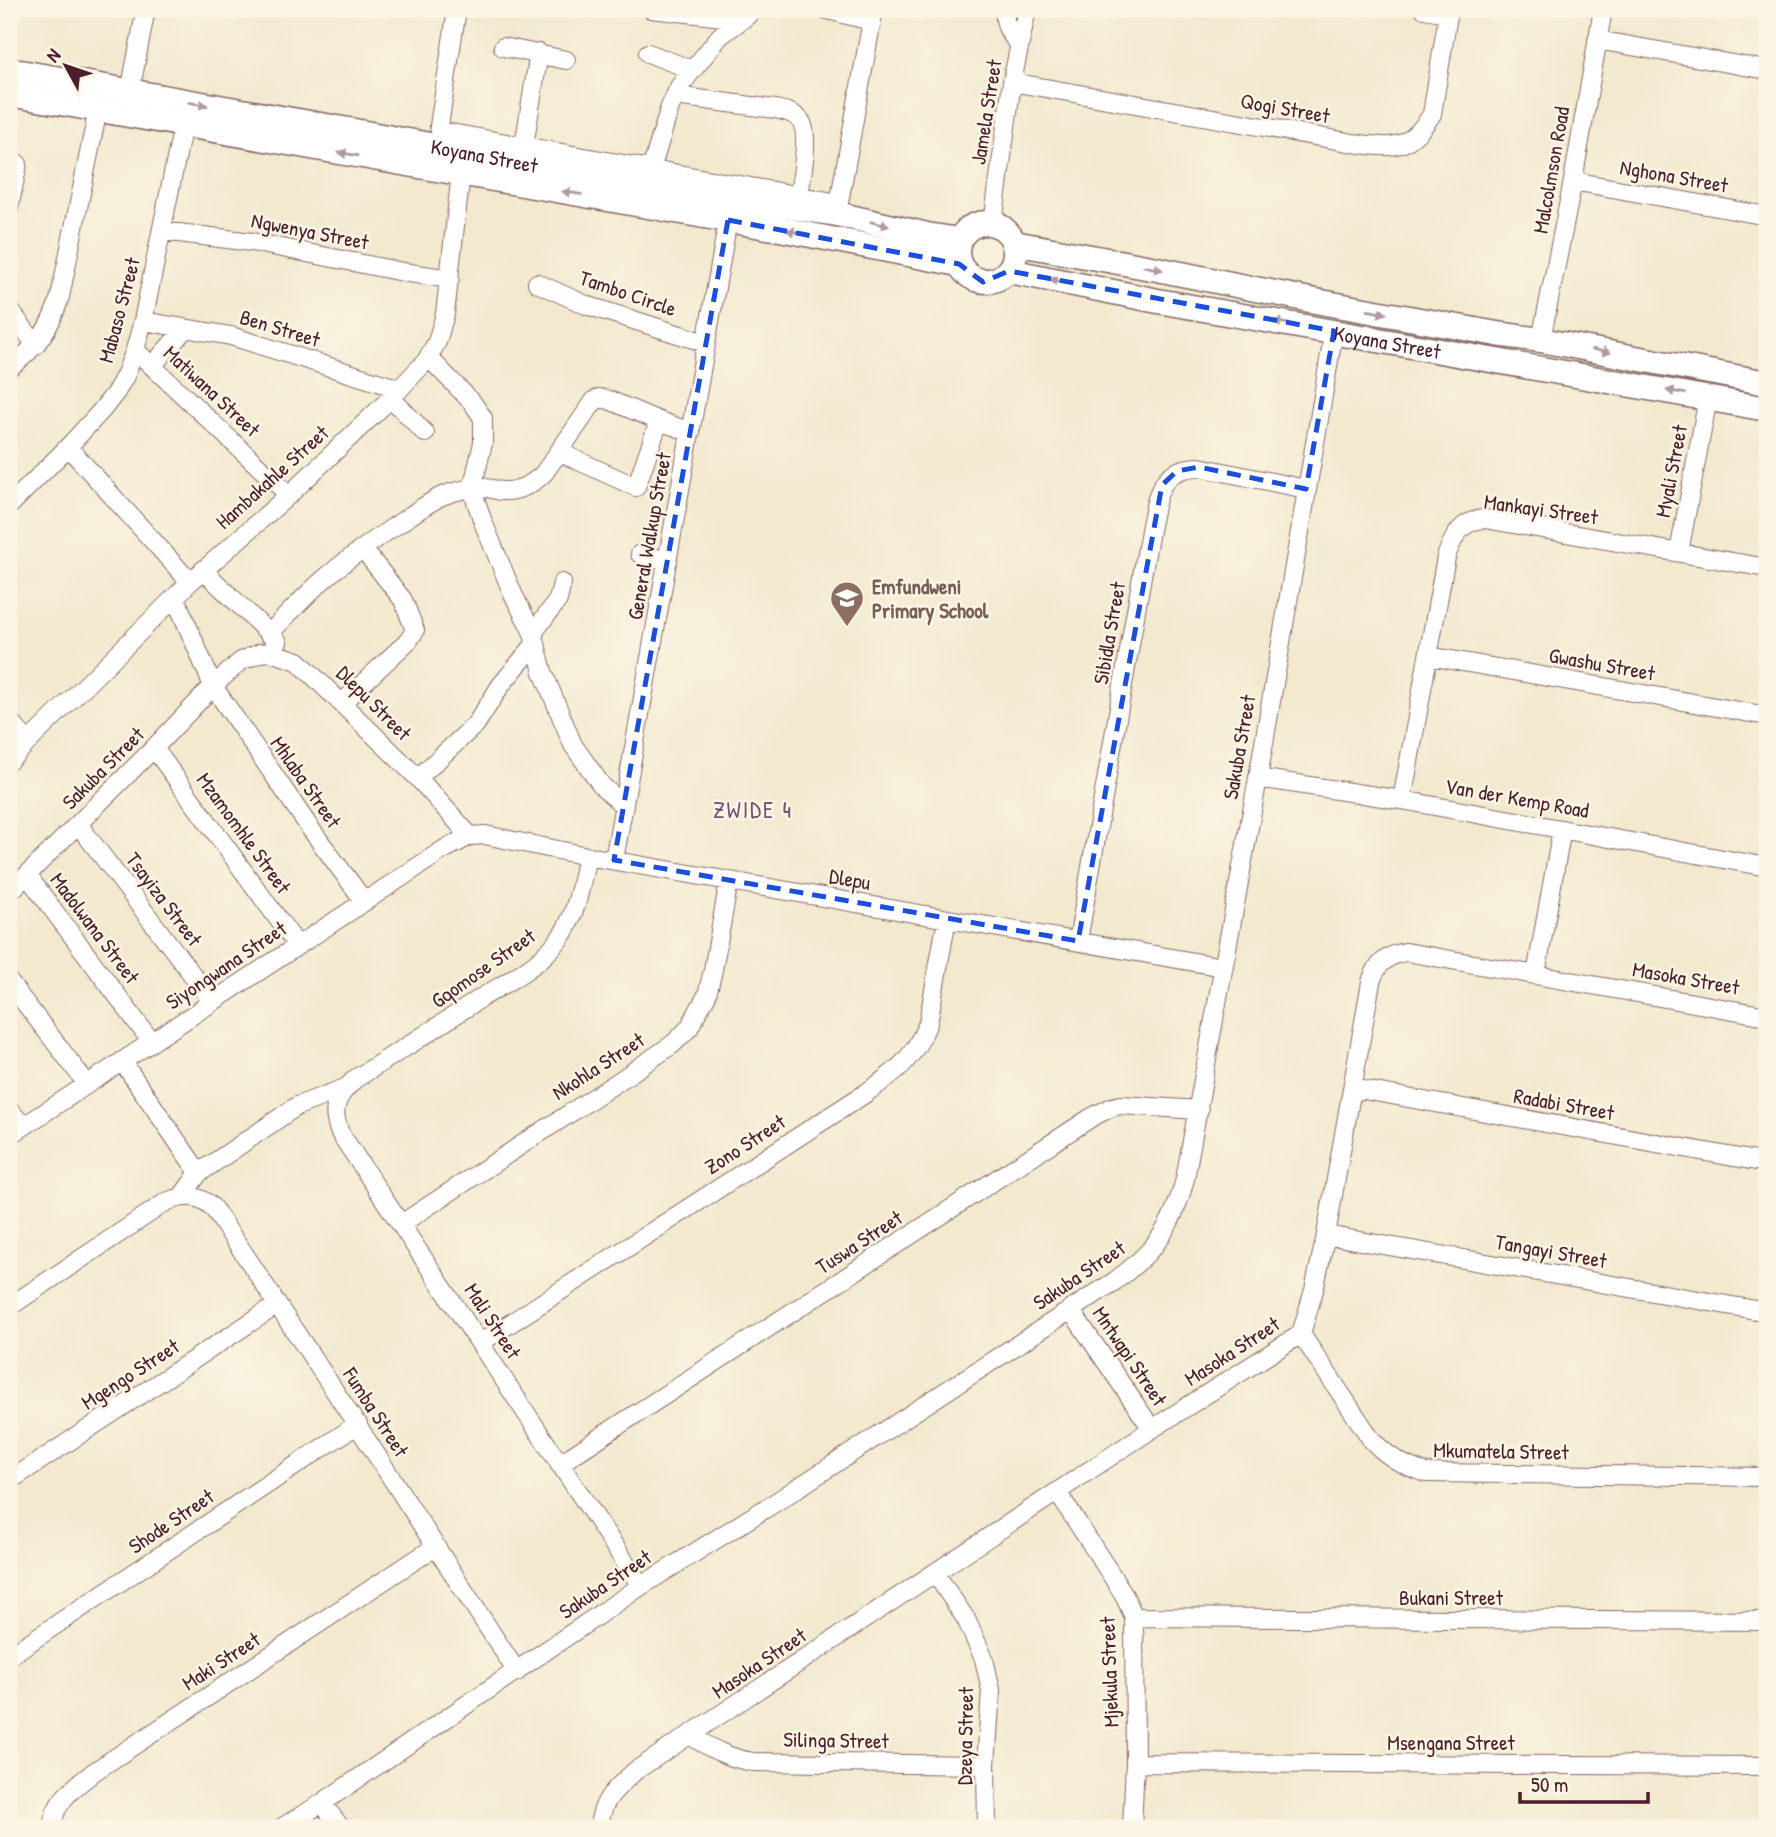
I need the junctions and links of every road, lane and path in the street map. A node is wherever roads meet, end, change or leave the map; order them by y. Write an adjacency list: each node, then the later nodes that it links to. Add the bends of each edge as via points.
1 (146, 9): 22 (street)
2 (457, 9): 27 (street, via 439,129)
3 (651, 9): 10 (street)
4 (824, 9): 11 (street)
5 (1004, 9): 13 (street, via 1006,25)
6 (1027, 9): 13 (street, Jamela Street)
7 (1424, 9): 9 (street)
8 (1602, 9): 12 (street, Malcolmson Road)
9 (1449, 11): 21 (street, Qogi Street, via 1432,114 1399,146 1353,143)
10 (747, 14): 19 (street, via 720,36)
11 (873, 15): 34 (street)
12 (1597, 40): 20 (street); 31 (street, Malcolmson Road)
13 (1019, 44): 21 (street, Jamela Street)
14 (503, 47): 15 (street)
15 (539, 53): 17 (street); 27 (street)
16 (648, 53): 19 (street)
17 (566, 60)
18 (9, 70): 22 (main road, Koyana Street)
19 (692, 70): 24 (street)
20 (1767, 70)
21 (1012, 82): 37 (street, Jamela Street)
22 (130, 92): 34 (main road, Koyana Street, one-way to 34, via 634,183)
23 (9, 94): 25 (main road, Koyana Street)
24 (675, 96): 29 (street); 32 (street, via 787,111 797,117 805,136)
25 (98, 109): 26 (main road, Koyana Street); 50 (street, via 60,297 54,317)
26 (183, 125): 30 (main road, Koyana Street, one-way to 26); 38 (street, Mabaso Street)
27 (524, 146): 29 (street)
28 (18, 164): 33 (street)
29 (652, 170): 32 (street)
30 (461, 173): 36 (main road, Koyana Street, one-way to 30); 42 (street, Hambakahle Street)
31 (1573, 181): 35 (street, Nghona Street); 48 (street, Malcolmson Road)
32 (799, 196): 34 (street)
33 (9, 208)
34 (838, 208): 40 (main road, Koyana Street, one-way to 40, via 928,235)
35 (1767, 216)
36 (728, 220): 40 (main road, Koyana Street, one-way to 36); 49 (street, General Walkup Street)
37 (993, 223): 39 (main road); 40 (main road, via 965,232)
38 (162, 231): 42 (street, Ngwenya Street, via 252,242); 45 (street, Mabaso Street)
39 (1014, 243): 41 (main road, via 1016,253); 48 (main road, Koyana Street, one-way to 48)
40 (959, 252): 41 (main road, Koyana Street, via 965,273 973,279 993,281)
41 (1009, 271): 47 (main road, Koyana Street, one-way to 41)
42 (450, 279): 52 (street, Hambakahle Street, via 442,327)
43 (537, 283): 49 (street, Tambo Circle, via 586,305)
44 (9, 309): 50 (street)
45 (143, 321): 46 (street, Ben Street); 51 (street, Mabaso Street)
46 (185, 330): 53 (street); 56 (street, Ben Street, via 250,342)
47 (1334, 331): 57 (main road, Koyana Street, one-way to 47); 65 (street, Sakuba Street)
48 (1541, 340): 55 (main road, Koyana Street, one-way to 55)
49 (706, 343): 60 (street, General Walkup Street)
50 (36, 345): 54 (street)
51 (135, 350): 53 (street, Matiwana Street); 62 (street, Mabaso Street, via 116,392)
52 (429, 358): 56 (street, Hambakahle Street); 64 (street, via 483,418 483,443)
53 (152, 366): 66 (street, Matiwana Street)
54 (9, 368)
55 (1767, 383)
56 (396, 394): 61 (street); 66 (street, Hambakahle Street)
57 (1708, 398): 58 (main road, Koyana Street); 69 (street, Myali Street)
58 (1767, 409)
59 (659, 421): 60 (street); 63 (street, via 599,398); 63 (street, via 633,495)
60 (691, 432): 71 (street, General Walkup Street)
61 (425, 433)
62 (68, 447): 67 (street, Mabaso Street); 73 (street)
63 (559, 452): 64 (street, via 540,478 524,488)
64 (472, 489): 68 (street, via 438,498); 77 (street)
65 (1306, 489): 89 (street, Sakuba Street); 103 (street, Sibidla Street, via 1199,467 1177,471 1162,485)
66 (289, 495): 73 (street, Hambakahle Street)
67 (9, 506)
68 (363, 549): 76 (street, via 323,580); 82 (street, via 403,600 415,630)
69 (1679, 552): 72 (street, Mankayi Street); 78 (street, Mankayi Street, via 1477,519 1457,532 1451,542)
70 (640, 554): 71 (street)
71 (668, 561): 91 (street, General Walkup Street)
72 (1767, 568)
73 (196, 576): 75 (street, Hambakahle Street); 76 (street)
74 (562, 583): 77 (street, via 558,600)
75 (176, 597): 81 (street, Mhlaba Street); 85 (street, Hambakahle Street)
76 (269, 634): 79 (street)
77 (534, 638): 88 (street, via 476,724); 91 (street, via 573,745 601,786)
78 (1429, 656): 83 (street, Gwashu Street); 90 (street, Mankayi Street)
79 (298, 661): 80 (street, Dlepu Street, via 260,653); 82 (street, Dlepu Street)
80 (227, 673): 81 (street, Sakuba Street)
81 (213, 686): 86 (street, Sakuba Street); 101 (street, Mhlaba Street)
82 (342, 703): 88 (street, Dlepu Street)
83 (1767, 716)
84 (9, 720): 85 (street)
85 (28, 742): 87 (street, Hambakahle Street)
86 (154, 748): 92 (street, Sakuba Street); 104 (street, Mzamomhle Street)
87 (9, 761)
88 (418, 778): 94 (street, Dlepu Street)
89 (1258, 778): 90 (street, Van der Kemp Road); 105 (street, Sakuba Street)
90 (1402, 800): 93 (street, Van der Kemp Road)
91 (624, 806): 96 (street, General Walkup Street)
92 (78, 824): 98 (street, Sakuba Street); 108 (street, Tsayiza Street)
93 (1562, 830): 97 (street, Van der Kemp Road); 106 (street)
94 (470, 836): 95 (street, Dlepu, via 485,835); 101 (street, Siyongwana Street)
95 (587, 856): 96 (street, Dlepu); 113 (street, Gqomose Street, via 567,928 541,959)
96 (614, 860): 99 (street, Dlepu)
97 (1767, 867)
98 (27, 875): 100 (street, Sakuba Street); 110 (street, Madolwana Street)
99 (729, 881): 102 (street, Dlepu); 121 (street, Nkohla Street, via 707,995 689,1028 622,1079)
100 (9, 893)
101 (364, 901): 104 (street, Siyongwana Street)
102 (947, 919): 103 (street, Dlepu); 128 (street, Zono Street, via 928,1023 900,1068)
103 (1077, 941): 105 (street, Dlepu)
104 (298, 945): 108 (street, Siyongwana Street)
105 (1223, 967): 116 (street, Sakuba Street)
106 (1536, 974): 109 (street, Masoka Street); 114 (street, Masoka Street, via 1406,952 1385,960 1371,982)
107 (9, 982): 112 (street)
108 (213, 1002): 110 (street, Siyongwana Street)
109 (1767, 1016)
110 (151, 1041): 111 (street, Siyongwana Street)
111 (122, 1061): 112 (street, Siyongwana Street); 119 (street)
112 (86, 1084): 117 (street, Siyongwana Street)
113 (350, 1084): 119 (street, Gqomose Street, via 297,1106); 121 (street, Mali Street, via 335,1107 336,1123)
114 (1353, 1088): 118 (street, Radabi Street); 122 (street, Masoka Street)
115 (9, 1109): 117 (street)
116 (1199, 1110): 125 (street, Sakuba Street, via 1181,1194 1165,1231 1138,1264); 131 (street, Tuswa Street, via 1121,1105 1093,1117)
117 (16, 1131)
118 (1767, 1163)
119 (199, 1173): 120 (street, Gqomose Street)
120 (182, 1196): 123 (street, Fumba Street, via 212,1207); 124 (street)
121 (401, 1224): 128 (street, Mali Street)
122 (1326, 1235): 126 (street, Tangayi Street); 127 (street, Masoka Street)
123 (277, 1305): 129 (street, Fumba Street); 133 (street, Mgengo Street)
124 (9, 1307)
125 (1070, 1309): 130 (street, Mntwapi Street); 137 (street, Sakuba Street)
126 (1767, 1312)
127 (1301, 1334): 130 (street, Masoka Street); 132 (street, Mkumatela Street, via 1371,1439 1407,1467 1426,1473)
128 (480, 1342): 131 (street, Mali Street)
129 (358, 1424): 135 (street, Fumba Street); 140 (street, Shode Street)
130 (1152, 1429): 134 (street, Masoka Street)
131 (559, 1464): 137 (street, Mali Street)
132 (1767, 1477)
133 (9, 1481)
134 (1058, 1493): 136 (street, Masoka Street); 138 (street, Mjekula Street, via 1123,1592)
135 (435, 1547): 141 (street, Fumba Street); 147 (street, Maki Street, via 95,1771 57,1806)
136 (935, 1573): 142 (street, Masoka Street); 144 (street, Dzeya Street, via 984,1659 990,1690)
137 (640, 1586): 141 (street, Sakuba Street)
138 (1134, 1617): 139 (street, Bukani Street); 143 (street, Mjekula Street)
139 (1767, 1621)
140 (9, 1656)
141 (517, 1672): 146 (street, Sakuba Street)
142 (691, 1736): 144 (street, Silinga Street, via 721,1754 753,1762); 150 (street, Masoka Street, via 615,1789 603,1806)
143 (1135, 1763): 145 (street, Msengana Street); 152 (street, Mjekula Street)
144 (986, 1765): 151 (street, Dzeya Street)
145 (1767, 1766)
146 (322, 1803): 148 (street, Sakuba Street); 149 (street)
147 (52, 1828)
148 (281, 1828)
149 (341, 1828)
150 (599, 1828)
151 (987, 1828)
152 (1132, 1828)

